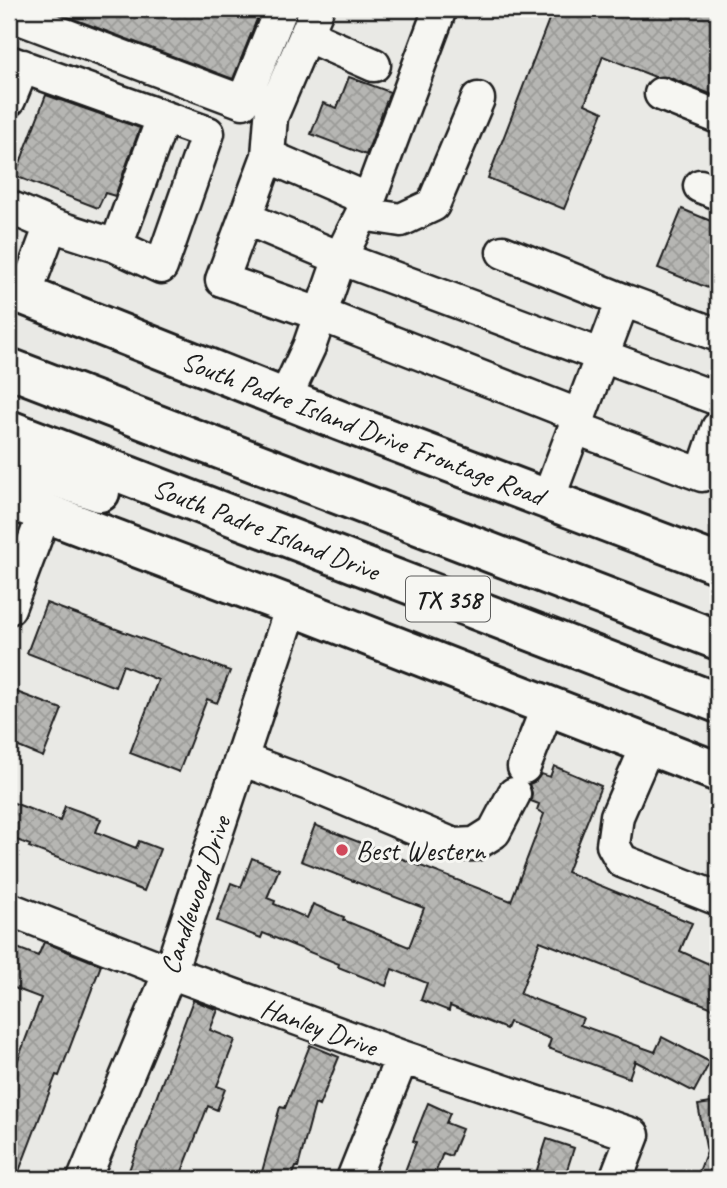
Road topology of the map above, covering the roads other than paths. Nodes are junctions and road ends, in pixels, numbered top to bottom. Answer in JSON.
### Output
{"nodes":[{"id":1,"x":281,"y":9,"type":"edge"},
{"id":2,"x":440,"y":9,"type":"edge"},
{"id":3,"x":9,"y":14,"type":"edge"},
{"id":4,"x":311,"y":22,"type":"edge"},
{"id":5,"x":16,"y":64,"type":"edge"},
{"id":6,"x":374,"y":65,"type":"dead end"},
{"id":7,"x":661,"y":94,"type":"dead end"},
{"id":8,"x":478,"y":99,"type":"dead end"},
{"id":9,"x":9,"y":100,"type":"edge"},
{"id":10,"x":718,"y":117,"type":"edge"},
{"id":11,"x":163,"y":118,"type":"junction"},
{"id":12,"x":268,"y":156,"type":"junction"},
{"id":13,"x":9,"y":207,"type":"edge"},
{"id":14,"x":366,"y":207,"type":"junction"},
{"id":15,"x":245,"y":218,"type":"junction"},
{"id":16,"x":51,"y":225,"type":"junction"},
{"id":17,"x":117,"y":246,"type":"junction"},
{"id":18,"x":503,"y":253,"type":"dead end"},
{"id":19,"x":340,"y":258,"type":"junction"},
{"id":20,"x":17,"y":292,"type":"edge"},
{"id":21,"x":623,"y":300,"type":"junction"},
{"id":22,"x":322,"y":315,"type":"junction"},
{"id":23,"x":718,"y":335,"type":"edge"},
{"id":24,"x":601,"y":356,"type":"junction"},
{"id":25,"x":9,"y":359,"type":"edge"},
{"id":26,"x":9,"y":368,"type":"edge"},
{"id":27,"x":73,"y":393,"type":"junction"},
{"id":28,"x":285,"y":398,"type":"junction"},
{"id":29,"x":718,"y":399,"type":"edge"},
{"id":30,"x":578,"y":422,"type":"junction"},
{"id":31,"x":718,"y":428,"type":"edge"},
{"id":32,"x":9,"y":430,"type":"edge"},
{"id":33,"x":9,"y":461,"type":"edge"},
{"id":34,"x":178,"y":495,"type":"junction"},
{"id":35,"x":9,"y":499,"type":"edge"},
{"id":36,"x":548,"y":499,"type":"junction"},
{"id":37,"x":45,"y":512,"type":"junction"},
{"id":38,"x":718,"y":564,"type":"edge"},
{"id":39,"x":15,"y":572,"type":"edge"},
{"id":40,"x":292,"y":606,"type":"junction"},
{"id":41,"x":9,"y":608,"type":"edge"},
{"id":42,"x":718,"y":640,"type":"edge"},
{"id":43,"x":718,"y":703,"type":"edge"},
{"id":44,"x":548,"y":706,"type":"junction"},
{"id":45,"x":648,"y":745,"type":"junction"},
{"id":46,"x":242,"y":759,"type":"junction"},
{"id":47,"x":718,"y":772,"type":"edge"},
{"id":48,"x":718,"y":897,"type":"edge"},
{"id":49,"x":9,"y":909,"type":"edge"},
{"id":50,"x":170,"y":972,"type":"junction"},
{"id":51,"x":402,"y":1057,"type":"junction"},
{"id":52,"x":84,"y":1179,"type":"edge"},
{"id":53,"x":353,"y":1179,"type":"edge"},
{"id":54,"x":616,"y":1179,"type":"edge"}],
"edges":[{"from":1,"to":3,"type":"street"},
{"from":2,"to":14,"type":"street"},
{"from":4,"to":6,"type":"street"},
{"from":4,"to":12,"type":"street"},
{"from":5,"to":9,"type":"street"},
{"from":5,"to":11,"type":"street"},
{"from":7,"to":10,"type":"street"},
{"from":8,"to":14,"type":"street"},
{"from":11,"to":17,"type":"street"},
{"from":11,"to":17,"type":"street"},
{"from":12,"to":14,"type":"street"},
{"from":12,"to":15,"type":"street"},
{"from":13,"to":16,"type":"street"},
{"from":14,"to":19,"type":"street"},
{"from":15,"to":19,"type":"street"},
{"from":15,"to":22,"type":"street"},
{"from":16,"to":17,"type":"street"},
{"from":16,"to":20,"type":"street"},
{"from":18,"to":21,"type":"street"},
{"from":19,"to":22,"type":"street"},
{"from":19,"to":24,"type":"street"},
{"from":20,"to":28,"type":"main road","name":"South Padre Island Drive Frontage Road"},
{"from":21,"to":23,"type":"street"},
{"from":21,"to":24,"type":"street"},
{"from":22,"to":28,"type":"street"},
{"from":22,"to":30,"type":"street"},
{"from":24,"to":29,"type":"street"},
{"from":24,"to":30,"type":"street"},
{"from":25,"to":27,"type":"main road"},
{"from":26,"to":27,"type":"main road","name":"South Padre Island Drive","number":"TX 358"},
{"from":27,"to":42,"type":"main road","name":"South Padre Island Drive","number":"TX 358"},
{"from":28,"to":36,"type":"main road","name":"South Padre Island Drive Frontage Road"},
{"from":30,"to":31,"type":"street"},
{"from":30,"to":36,"type":"street"},
{"from":32,"to":34,"type":"main road","name":"South Padre Island Drive","number":"TX 358"},
{"from":33,"to":34,"type":"main road"},
{"from":34,"to":43,"type":"main road","name":"South Padre Island Drive","number":"TX 358"},
{"from":35,"to":37,"type":"main road"},
{"from":36,"to":38,"type":"main road","name":"South Padre Island Drive Frontage Road"},
{"from":37,"to":39,"type":"street"},
{"from":37,"to":40,"type":"main road"},
{"from":39,"to":41,"type":"street"},
{"from":40,"to":44,"type":"main road"},
{"from":40,"to":46,"type":"street","name":"Candlewood Drive"},
{"from":44,"to":45,"type":"main road"},
{"from":44,"to":46,"type":"street"},
{"from":45,"to":47,"type":"main road"},
{"from":45,"to":48,"type":"street"},
{"from":46,"to":50,"type":"street","name":"Candlewood Drive"},
{"from":49,"to":50,"type":"street","name":"Hanley Drive"},
{"from":50,"to":51,"type":"street","name":"Hanley Drive"},
{"from":50,"to":52,"type":"street","name":"Candlewood Drive"},
{"from":51,"to":53,"type":"street"},
{"from":51,"to":54,"type":"street","name":"Hanley Drive"}]}
